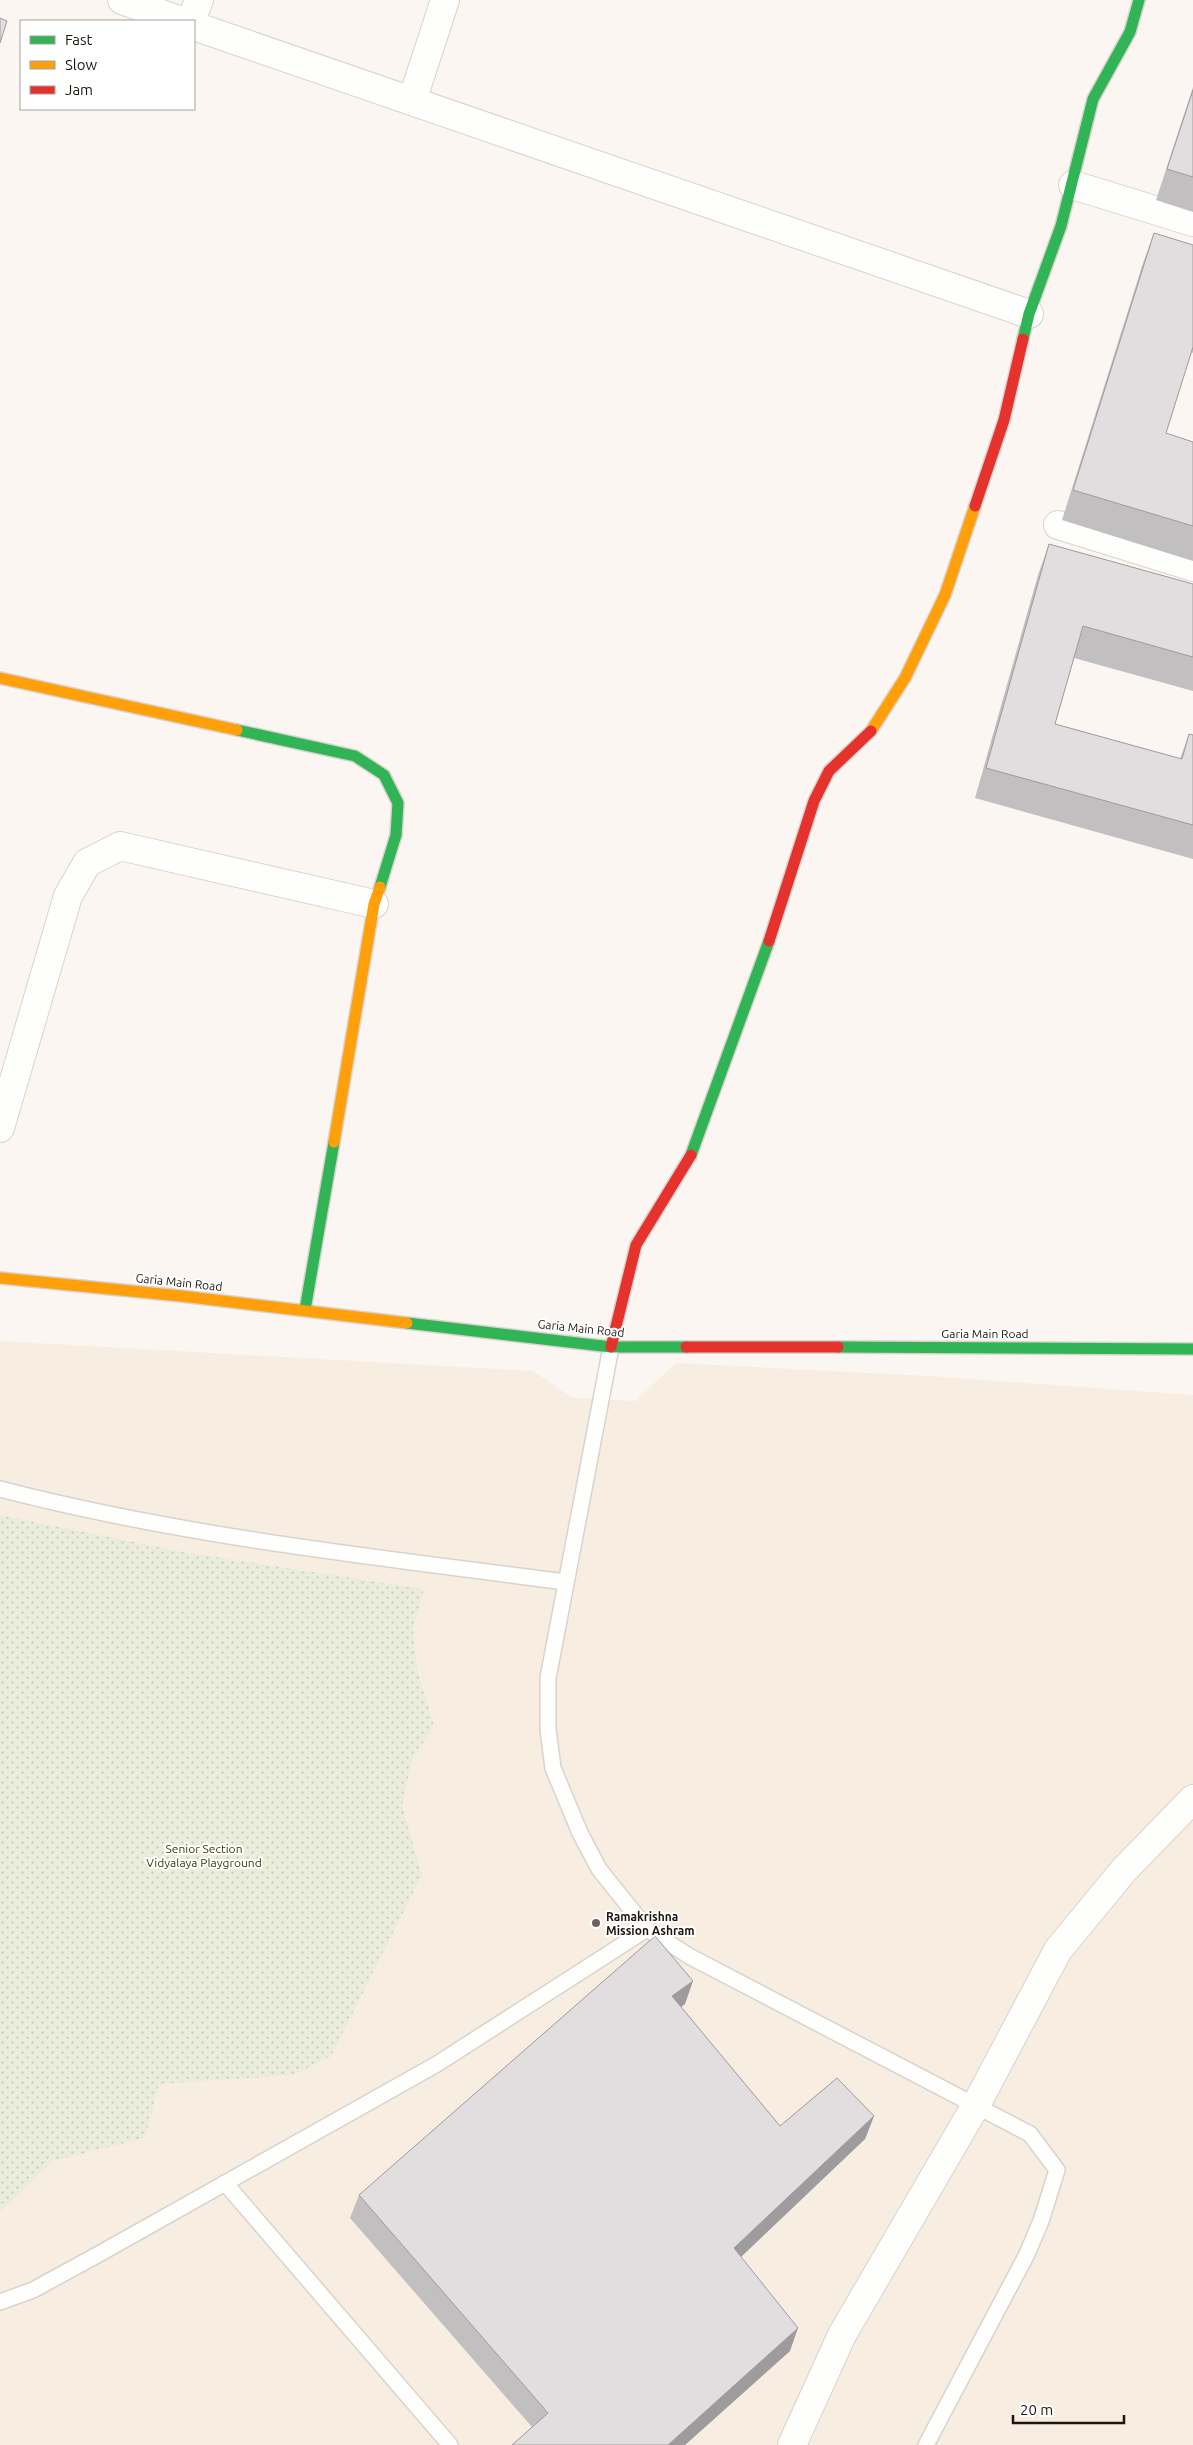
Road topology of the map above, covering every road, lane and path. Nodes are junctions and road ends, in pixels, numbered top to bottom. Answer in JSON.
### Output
{"nodes":[{"id":1,"x":122,"y":0,"type":"edge"},
{"id":2,"x":199,"y":0,"type":"edge"},
{"id":3,"x":445,"y":0,"type":"edge"},
{"id":4,"x":1139,"y":0,"type":"edge"},
{"id":5,"x":178,"y":20,"type":"edge"},
{"id":6,"x":192,"y":20,"type":"edge"},
{"id":7,"x":195,"y":26,"type":"edge"},
{"id":8,"x":412,"y":101,"type":"junction"},
{"id":9,"x":1072,"y":185,"type":"junction"},
{"id":10,"x":1193,"y":222,"type":"edge"},
{"id":11,"x":1029,"y":314,"type":"junction"},
{"id":12,"x":1058,"y":526,"type":"dead end"},
{"id":13,"x":1193,"y":567,"type":"edge"},
{"id":14,"x":0,"y":678,"type":"edge"},
{"id":15,"x":374,"y":904,"type":"junction"},
{"id":16,"x":0,"y":1128,"type":"edge"},
{"id":17,"x":0,"y":1278,"type":"edge"},
{"id":18,"x":305,"y":1310,"type":"junction"},
{"id":19,"x":611,"y":1346,"type":"junction"},
{"id":20,"x":1193,"y":1349,"type":"edge"},
{"id":21,"x":0,"y":1489,"type":"edge"},
{"id":22,"x":565,"y":1582,"type":"junction"},
{"id":23,"x":1193,"y":1799,"type":"edge"},
{"id":24,"x":647,"y":1929,"type":"junction"},
{"id":25,"x":976,"y":2105,"type":"junction"},
{"id":26,"x":225,"y":2183,"type":"junction"},
{"id":27,"x":0,"y":2302,"type":"edge"},
{"id":28,"x":450,"y":2445,"type":"edge"},
{"id":29,"x":792,"y":2445,"type":"edge"},
{"id":30,"x":926,"y":2445,"type":"edge"}],
"edges":[{"from":1,"to":5,"type":"street"},
{"from":2,"to":6,"type":"street"},
{"from":3,"to":8,"type":"street"},
{"from":4,"to":9,"type":"street"},
{"from":7,"to":8,"type":"street"},
{"from":8,"to":11,"type":"street"},
{"from":9,"to":10,"type":"street"},
{"from":9,"to":11,"type":"street"},
{"from":11,"to":19,"type":"street"},
{"from":12,"to":13,"type":"street"},
{"from":14,"to":15,"type":"street"},
{"from":15,"to":16,"type":"street"},
{"from":15,"to":18,"type":"street"},
{"from":17,"to":18,"type":"street","name":"Garia Main Road"},
{"from":18,"to":19,"type":"street","name":"Garia Main Road"},
{"from":19,"to":20,"type":"street","name":"Garia Main Road"},
{"from":19,"to":22,"type":"lane"},
{"from":21,"to":22,"type":"lane"},
{"from":22,"to":24,"type":"lane"},
{"from":23,"to":25,"type":"street"},
{"from":24,"to":25,"type":"lane"},
{"from":24,"to":26,"type":"lane"},
{"from":25,"to":29,"type":"street"},
{"from":25,"to":30,"type":"lane"},
{"from":26,"to":27,"type":"lane"},
{"from":26,"to":28,"type":"lane"}]}
